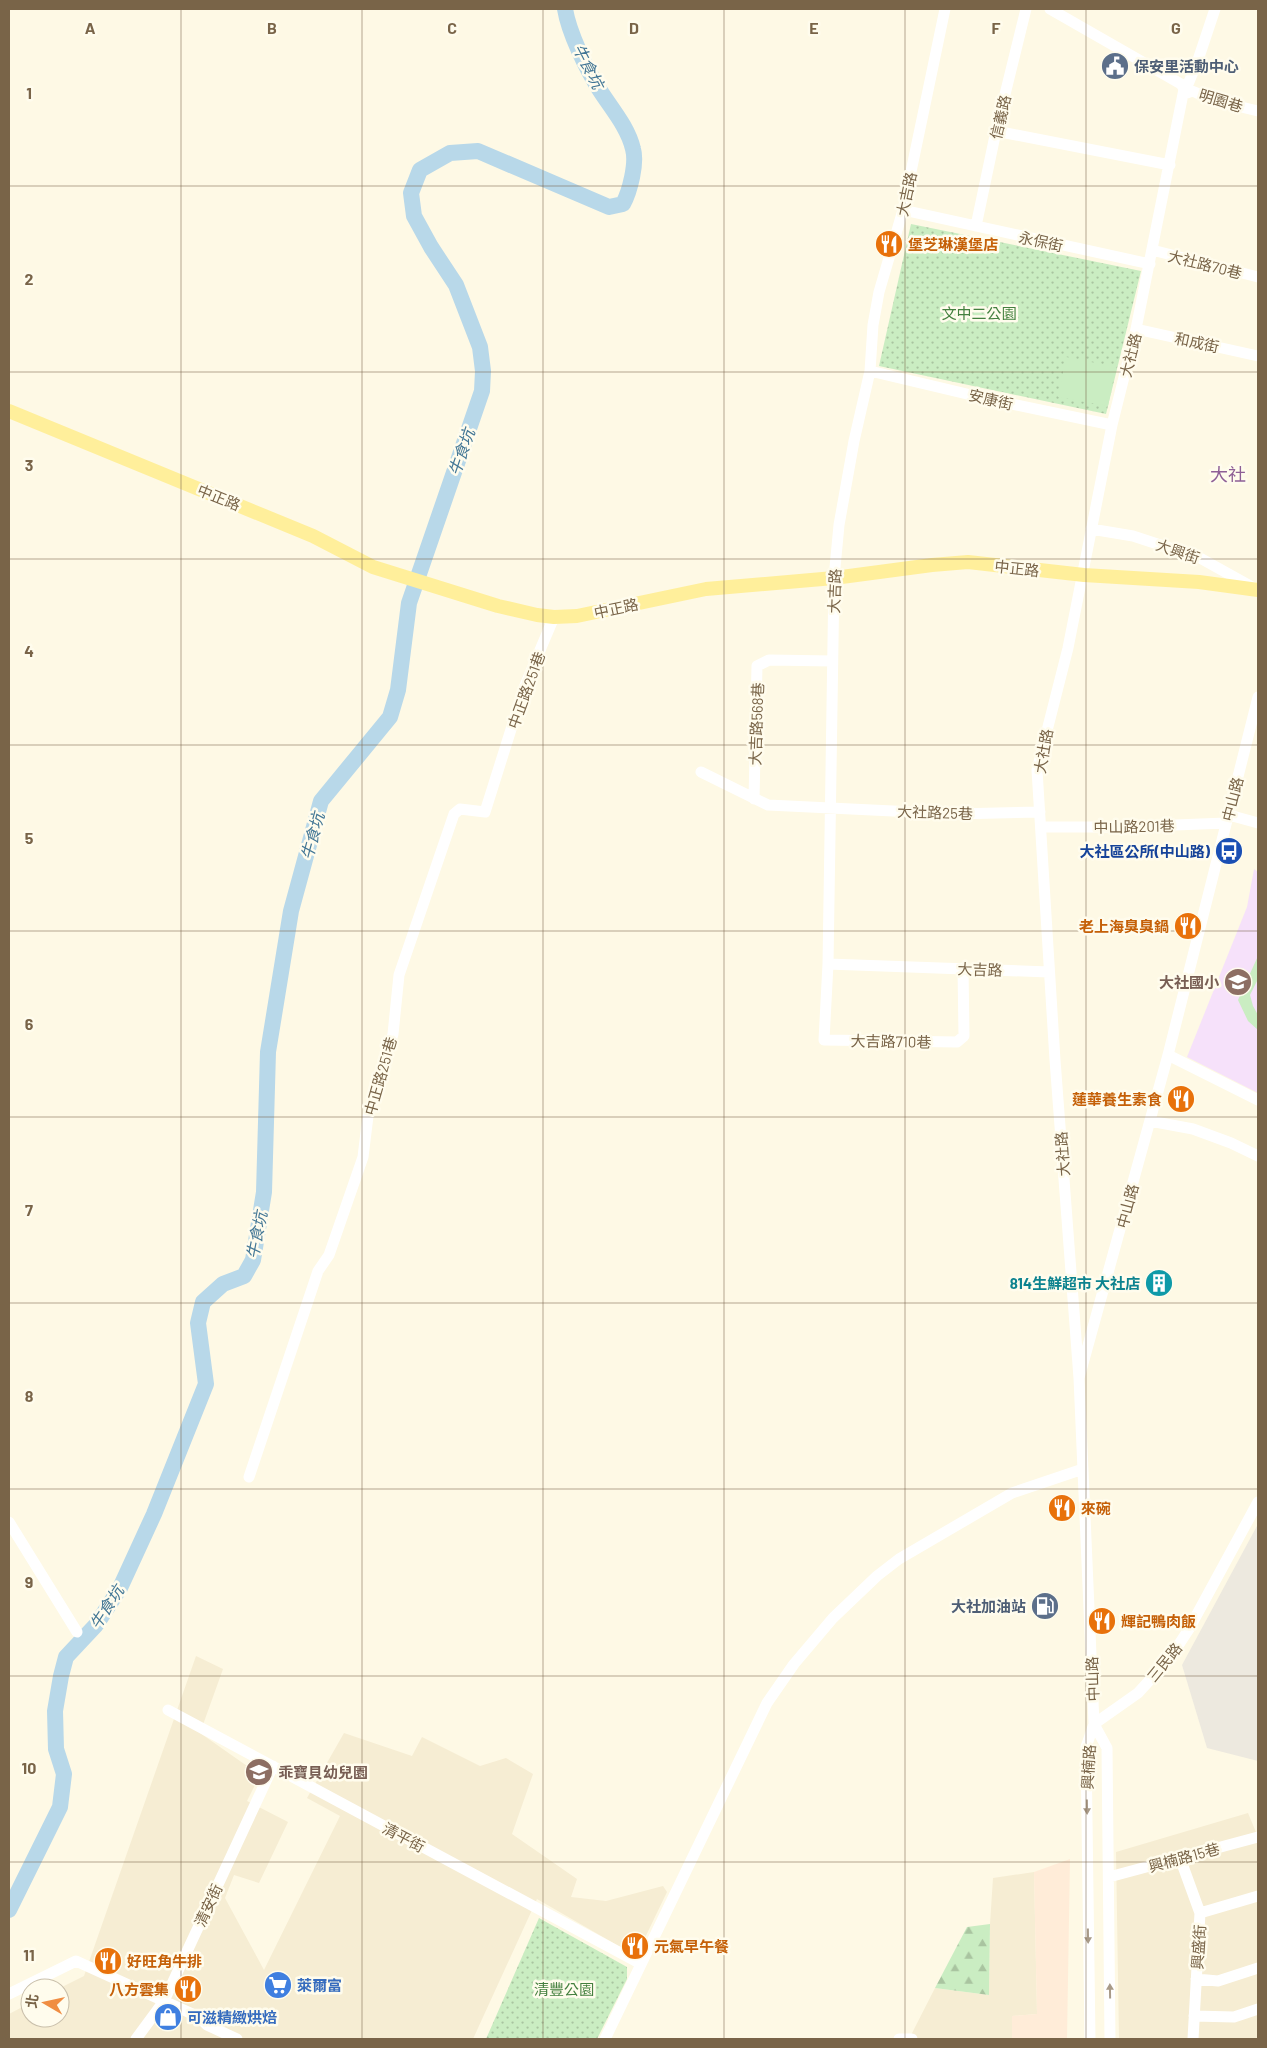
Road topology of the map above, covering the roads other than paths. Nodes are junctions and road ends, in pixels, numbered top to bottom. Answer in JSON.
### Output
{"nodes":[{"id":1,"x":945,"y":9,"type":"edge"},
{"id":2,"x":1026,"y":9,"type":"edge"},
{"id":3,"x":1050,"y":9,"type":"edge"},
{"id":4,"x":1215,"y":9,"type":"edge"},
{"id":5,"x":1184,"y":94,"type":"junction"},
{"id":6,"x":1258,"y":112,"type":"edge"},
{"id":7,"x":996,"y":131,"type":"junction"},
{"id":8,"x":1170,"y":165,"type":"junction"},
{"id":9,"x":903,"y":210,"type":"junction"},
{"id":10,"x":976,"y":226,"type":"junction"},
{"id":11,"x":1152,"y":250,"type":"junction"},
{"id":12,"x":1150,"y":264,"type":"junction"},
{"id":13,"x":1258,"y":277,"type":"edge"},
{"id":14,"x":1136,"y":329,"type":"junction"},
{"id":15,"x":1258,"y":356,"type":"edge"},
{"id":16,"x":870,"y":371,"type":"junction"},
{"id":17,"x":9,"y":411,"type":"edge"},
{"id":18,"x":1112,"y":425,"type":"junction"},
{"id":19,"x":1091,"y":529,"type":"junction"},
{"id":20,"x":1084,"y":575,"type":"junction"},
{"id":21,"x":834,"y":578,"type":"junction"},
{"id":22,"x":1258,"y":590,"type":"edge"},
{"id":23,"x":554,"y":617,"type":"junction"},
{"id":24,"x":832,"y":661,"type":"junction"},
{"id":25,"x":1258,"y":697,"type":"edge"},
{"id":26,"x":701,"y":772,"type":"dead end"},
{"id":27,"x":754,"y":799,"type":"junction"},
{"id":28,"x":830,"y":808,"type":"junction"},
{"id":29,"x":1040,"y":812,"type":"junction"},
{"id":30,"x":1228,"y":819,"type":"junction"},
{"id":31,"x":1258,"y":823,"type":"edge"},
{"id":32,"x":1040,"y":827,"type":"junction"},
{"id":33,"x":828,"y":964,"type":"junction"},
{"id":34,"x":963,"y":968,"type":"junction"},
{"id":35,"x":1049,"y":972,"type":"junction"},
{"id":36,"x":1168,"y":1054,"type":"junction"},
{"id":37,"x":1258,"y":1100,"type":"edge"},
{"id":38,"x":1150,"y":1121,"type":"junction"},
{"id":39,"x":1258,"y":1156,"type":"edge"},
{"id":40,"x":1079,"y":1378,"type":"junction"},
{"id":41,"x":1083,"y":1470,"type":"junction"},
{"id":42,"x":249,"y":1478,"type":"dead end"},
{"id":43,"x":1258,"y":1502,"type":"edge"},
{"id":44,"x":9,"y":1522,"type":"edge"},
{"id":45,"x":77,"y":1632,"type":"dead end"},
{"id":46,"x":168,"y":1710,"type":"dead end"},
{"id":47,"x":1094,"y":1724,"type":"junction"},
{"id":48,"x":273,"y":1766,"type":"junction"},
{"id":49,"x":1258,"y":1837,"type":"edge"},
{"id":50,"x":1180,"y":1858,"type":"junction"},
{"id":51,"x":1109,"y":1877,"type":"junction"},
{"id":52,"x":1258,"y":1896,"type":"edge"},
{"id":53,"x":1200,"y":1913,"type":"junction"},
{"id":54,"x":641,"y":1964,"type":"junction"},
{"id":55,"x":1258,"y":1968,"type":"edge"},
{"id":56,"x":1196,"y":1979,"type":"junction"},
{"id":57,"x":9,"y":1994,"type":"edge"},
{"id":58,"x":164,"y":2001,"type":"junction"},
{"id":59,"x":1258,"y":2009,"type":"edge"},
{"id":60,"x":1194,"y":2016,"type":"junction"},
{"id":61,"x":136,"y":2039,"type":"edge"},
{"id":62,"x":236,"y":2039,"type":"edge"},
{"id":63,"x":605,"y":2039,"type":"edge"},
{"id":64,"x":899,"y":2039,"type":"edge"},
{"id":65,"x":912,"y":2039,"type":"edge"},
{"id":66,"x":1090,"y":2039,"type":"edge"},
{"id":67,"x":1110,"y":2039,"type":"edge"},
{"id":68,"x":1193,"y":2039,"type":"edge"}],
"edges":[{"from":1,"to":9,"type":"street","name":"大吉路"},
{"from":2,"to":7,"type":"street","name":"信義路"},
{"from":3,"to":5,"type":"street"},
{"from":4,"to":5,"type":"street","name":"大社路"},
{"from":5,"to":6,"type":"street","name":"明園巷"},
{"from":5,"to":8,"type":"street","name":"大社路"},
{"from":7,"to":8,"type":"street"},
{"from":7,"to":10,"type":"street","name":"信義路"},
{"from":8,"to":11,"type":"street","name":"大社路"},
{"from":9,"to":10,"type":"street","name":"永保街"},
{"from":9,"to":16,"type":"street","name":"大吉路"},
{"from":10,"to":12,"type":"street","name":"永保街"},
{"from":11,"to":12,"type":"street","name":"大社路"},
{"from":11,"to":13,"type":"street","name":"大社路70巷"},
{"from":12,"to":14,"type":"street","name":"大社路"},
{"from":14,"to":15,"type":"street","name":"和成街"},
{"from":14,"to":18,"type":"street","name":"大社路"},
{"from":16,"to":18,"type":"street","name":"安康街"},
{"from":16,"to":21,"type":"street","name":"大吉路"},
{"from":17,"to":23,"type":"main road","name":"中正路"},
{"from":18,"to":19,"type":"street","name":"大社路"},
{"from":19,"to":20,"type":"street","name":"大社路"},
{"from":19,"to":22,"type":"street","name":"大興街"},
{"from":20,"to":21,"type":"main road","name":"中正路"},
{"from":20,"to":22,"type":"main road","name":"中正路"},
{"from":20,"to":29,"type":"street","name":"大社路"},
{"from":21,"to":23,"type":"main road","name":"中正路"},
{"from":21,"to":24,"type":"street","name":"大吉路"},
{"from":23,"to":42,"type":"street","name":"中正路251巷"},
{"from":24,"to":27,"type":"street","name":"大吉路568巷"},
{"from":24,"to":28,"type":"street","name":"大吉路"},
{"from":25,"to":30,"type":"street","name":"中山路"},
{"from":26,"to":27,"type":"street","name":"大社路25巷"},
{"from":27,"to":28,"type":"street","name":"大社路25巷"},
{"from":28,"to":29,"type":"street","name":"大社路25巷"},
{"from":28,"to":33,"type":"street","name":"大吉路"},
{"from":29,"to":32,"type":"street","name":"大社路"},
{"from":30,"to":31,"type":"street","name":"中山路201巷"},
{"from":30,"to":32,"type":"street","name":"中山路201巷"},
{"from":30,"to":36,"type":"street","name":"中山路"},
{"from":32,"to":35,"type":"street","name":"大社路"},
{"from":33,"to":34,"type":"street","name":"大吉路"},
{"from":33,"to":34,"type":"street","name":"大吉路710巷"},
{"from":34,"to":35,"type":"street","name":"大吉路"},
{"from":35,"to":40,"type":"street","name":"大社路"},
{"from":36,"to":37,"type":"street"},
{"from":36,"to":38,"type":"street","name":"中山路"},
{"from":38,"to":39,"type":"street"},
{"from":38,"to":40,"type":"street","name":"中山路"},
{"from":40,"to":41,"type":"street","name":"中山路"},
{"from":41,"to":47,"type":"street","name":"中山路"},
{"from":41,"to":54,"type":"street"},
{"from":43,"to":47,"type":"street","name":"三民路"},
{"from":44,"to":45,"type":"street"},
{"from":46,"to":48,"type":"street","name":"清平街"},
{"from":47,"to":51,"type":"street","name":"興楠路"},
{"from":47,"to":66,"type":"street","name":"興楠路","one_way":true},
{"from":48,"to":54,"type":"street","name":"清平街"},
{"from":48,"to":58,"type":"street","name":"清安街"},
{"from":49,"to":50,"type":"street","name":"興楠路15巷"},
{"from":50,"to":51,"type":"street","name":"興楠路15巷"},
{"from":50,"to":53,"type":"street","name":"興盛街"},
{"from":67,"to":51,"type":"street","name":"興楠路","one_way":true},
{"from":52,"to":53,"type":"street"},
{"from":53,"to":56,"type":"street","name":"興盛街"},
{"from":54,"to":63,"type":"street"},
{"from":55,"to":56,"type":"street"},
{"from":56,"to":60,"type":"street","name":"興盛街"},
{"from":57,"to":58,"type":"street"},
{"from":58,"to":61,"type":"street","name":"清安街"},
{"from":58,"to":62,"type":"street"},
{"from":59,"to":60,"type":"street"},
{"from":60,"to":68,"type":"street","name":"興盛街"},
{"from":64,"to":65,"type":"street"}]}
